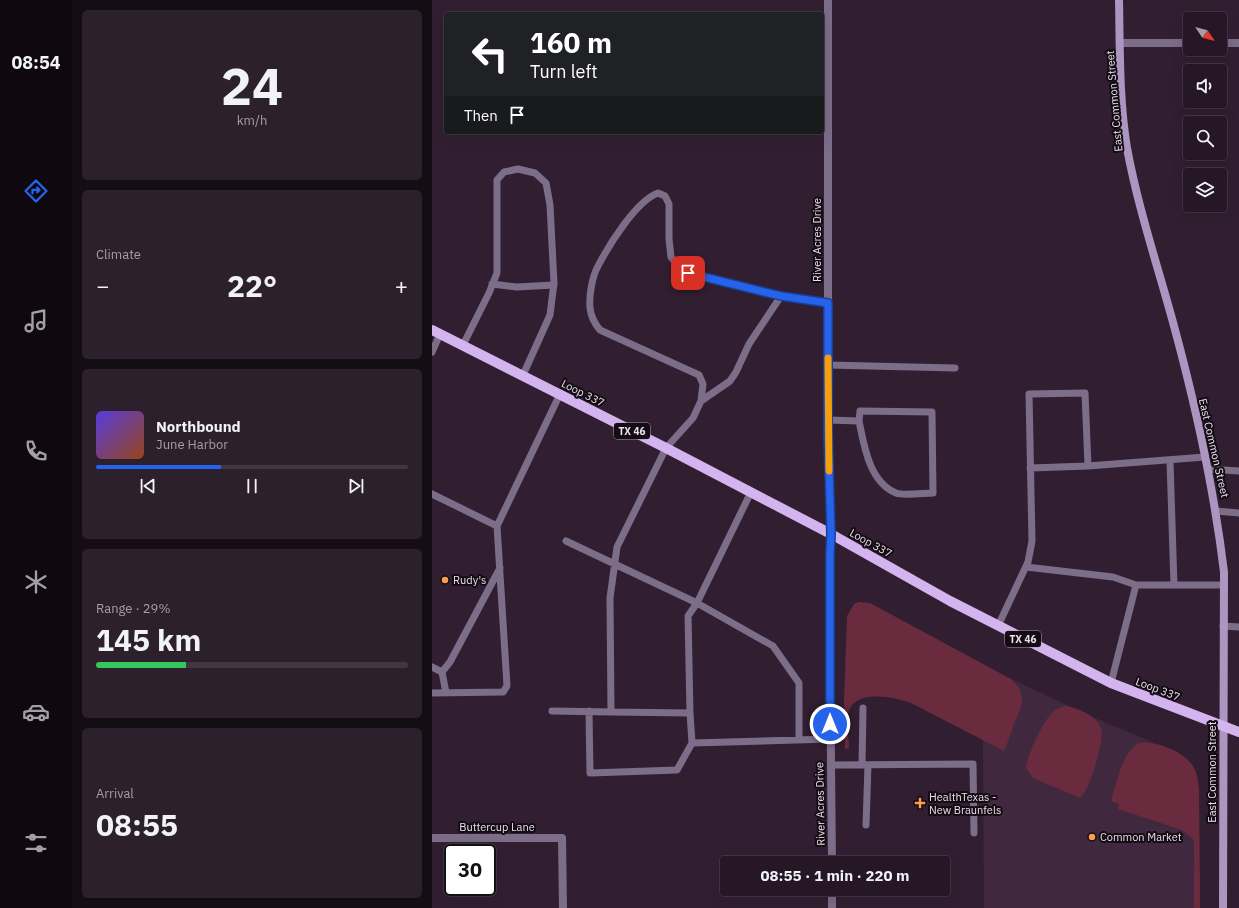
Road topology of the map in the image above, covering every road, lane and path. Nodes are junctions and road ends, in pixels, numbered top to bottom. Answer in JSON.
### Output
{"nodes":[{"id":1,"x":828,"y":0,"type":"edge"},
{"id":2,"x":1119,"y":0,"type":"edge"},
{"id":3,"x":1120,"y":43,"type":"junction"},
{"id":4,"x":1183,"y":43,"type":"edge"},
{"id":5,"x":1227,"y":43,"type":"edge"},
{"id":6,"x":1239,"y":43,"type":"edge"},
{"id":7,"x":492,"y":284,"type":"junction"},
{"id":8,"x":554,"y":285,"type":"junction"},
{"id":9,"x":781,"y":296,"type":"junction"},
{"id":10,"x":828,"y":303,"type":"junction"},
{"id":11,"x":436,"y":332,"type":"edge"},
{"id":12,"x":463,"y":345,"type":"junction"},
{"id":13,"x":432,"y":352,"type":"edge"},
{"id":14,"x":828,"y":365,"type":"junction"},
{"id":15,"x":955,"y":368,"type":"dead end"},
{"id":16,"x":523,"y":375,"type":"junction"},
{"id":17,"x":560,"y":394,"type":"junction"},
{"id":18,"x":702,"y":401,"type":"junction"},
{"id":19,"x":828,"y":420,"type":"junction"},
{"id":20,"x":860,"y":421,"type":"junction"},
{"id":21,"x":666,"y":448,"type":"junction"},
{"id":22,"x":1205,"y":457,"type":"junction"},
{"id":23,"x":1170,"y":461,"type":"junction"},
{"id":24,"x":1088,"y":466,"type":"junction"},
{"id":25,"x":1030,"y":468,"type":"junction"},
{"id":26,"x":1208,"y":469,"type":"junction"},
{"id":27,"x":1239,"y":471,"type":"edge"},
{"id":28,"x":751,"y":492,"type":"junction"},
{"id":29,"x":432,"y":494,"type":"edge"},
{"id":30,"x":1216,"y":512,"type":"junction"},
{"id":31,"x":1239,"y":513,"type":"edge"},
{"id":32,"x":497,"y":526,"type":"junction"},
{"id":33,"x":831,"y":534,"type":"junction"},
{"id":34,"x":566,"y":541,"type":"dead end"},
{"id":35,"x":614,"y":563,"type":"junction"},
{"id":36,"x":1026,"y":567,"type":"junction"},
{"id":37,"x":500,"y":568,"type":"junction"},
{"id":38,"x":1136,"y":585,"type":"junction"},
{"id":39,"x":1174,"y":585,"type":"junction"},
{"id":40,"x":1224,"y":585,"type":"junction"},
{"id":41,"x":697,"y":603,"type":"junction"},
{"id":42,"x":998,"y":626,"type":"junction"},
{"id":43,"x":1223,"y":626,"type":"junction"},
{"id":44,"x":1239,"y":626,"type":"edge"},
{"id":45,"x":432,"y":667,"type":"edge"},
{"id":46,"x":442,"y":672,"type":"junction"},
{"id":47,"x":1111,"y":683,"type":"junction"},
{"id":48,"x":432,"y":693,"type":"edge"},
{"id":49,"x":446,"y":693,"type":"junction"},
{"id":50,"x":863,"y":708,"type":"dead end"},
{"id":51,"x":552,"y":711,"type":"dead end"},
{"id":52,"x":589,"y":711,"type":"junction"},
{"id":53,"x":611,"y":712,"type":"junction"},
{"id":54,"x":690,"y":714,"type":"junction"},
{"id":55,"x":1223,"y":726,"type":"junction"},
{"id":56,"x":1239,"y":732,"type":"edge"},
{"id":57,"x":830,"y":739,"type":"junction"},
{"id":58,"x":799,"y":740,"type":"junction"},
{"id":59,"x":692,"y":743,"type":"junction"},
{"id":60,"x":831,"y":765,"type":"junction"},
{"id":61,"x":865,"y":765,"type":"junction"},
{"id":62,"x":866,"y":824,"type":"dead end"},
{"id":63,"x":974,"y":832,"type":"dead end"},
{"id":64,"x":432,"y":838,"type":"edge"},
{"id":65,"x":832,"y":856,"type":"edge"},
{"id":66,"x":832,"y":896,"type":"edge"},
{"id":67,"x":563,"y":908,"type":"edge"},
{"id":68,"x":832,"y":908,"type":"edge"},
{"id":69,"x":1224,"y":908,"type":"edge"}],
"edges":[{"from":1,"to":10,"type":"street","name":"River Acres Drive"},
{"from":2,"to":3,"type":"main road","name":"East Common Street"},
{"from":3,"to":4,"type":"street"},
{"from":3,"to":22,"type":"main road","name":"East Common Street"},
{"from":5,"to":6,"type":"street"},
{"from":7,"to":8,"type":"lane"},
{"from":7,"to":8,"type":"lane"},
{"from":7,"to":12,"type":"lane"},
{"from":8,"to":16,"type":"lane"},
{"from":9,"to":10,"type":"lane"},
{"from":9,"to":18,"type":"lane"},
{"from":9,"to":18,"type":"lane"},
{"from":10,"to":14,"type":"street","name":"River Acres Drive"},
{"from":11,"to":12,"type":"main road","name":"Loop 337","number":"TX 46"},
{"from":11,"to":13,"type":"lane"},
{"from":12,"to":16,"type":"main road","name":"Loop 337","number":"TX 46"},
{"from":14,"to":15,"type":"lane"},
{"from":14,"to":19,"type":"street","name":"River Acres Drive"},
{"from":16,"to":17,"type":"main road","name":"Loop 337","number":"TX 46"},
{"from":17,"to":21,"type":"main road","name":"Loop 337","number":"TX 46"},
{"from":17,"to":32,"type":"lane"},
{"from":18,"to":21,"type":"lane"},
{"from":19,"to":20,"type":"lane"},
{"from":19,"to":33,"type":"street","name":"River Acres Drive"},
{"from":20,"to":20,"type":"lane"},
{"from":21,"to":28,"type":"main road","name":"Loop 337","number":"TX 46"},
{"from":21,"to":35,"type":"lane"},
{"from":22,"to":23,"type":"lane"},
{"from":22,"to":26,"type":"main road","name":"East Common Street"},
{"from":23,"to":24,"type":"lane"},
{"from":23,"to":39,"type":"lane"},
{"from":24,"to":25,"type":"lane"},
{"from":24,"to":25,"type":"lane"},
{"from":25,"to":36,"type":"lane"},
{"from":26,"to":27,"type":"lane"},
{"from":26,"to":30,"type":"main road","name":"East Common Street"},
{"from":28,"to":33,"type":"main road","name":"Loop 337","number":"TX 46"},
{"from":28,"to":41,"type":"lane"},
{"from":29,"to":32,"type":"lane"},
{"from":30,"to":31,"type":"lane"},
{"from":30,"to":40,"type":"main road","name":"East Common Street"},
{"from":32,"to":37,"type":"lane"},
{"from":33,"to":42,"type":"main road","name":"Loop 337","number":"TX 46"},
{"from":33,"to":57,"type":"street","name":"River Acres Drive"},
{"from":34,"to":35,"type":"lane"},
{"from":35,"to":41,"type":"lane"},
{"from":35,"to":53,"type":"lane"},
{"from":36,"to":38,"type":"lane"},
{"from":36,"to":42,"type":"lane"},
{"from":37,"to":46,"type":"lane"},
{"from":37,"to":49,"type":"lane"},
{"from":38,"to":39,"type":"lane"},
{"from":38,"to":47,"type":"lane"},
{"from":39,"to":40,"type":"lane"},
{"from":40,"to":43,"type":"main road","name":"East Common Street"},
{"from":41,"to":54,"type":"lane"},
{"from":41,"to":58,"type":"lane"},
{"from":42,"to":47,"type":"main road","name":"Loop 337","number":"TX 46"},
{"from":43,"to":44,"type":"lane"},
{"from":43,"to":55,"type":"main road","name":"East Common Street"},
{"from":45,"to":46,"type":"lane"},
{"from":46,"to":49,"type":"lane"},
{"from":47,"to":55,"type":"main road","name":"Loop 337","number":"TX 46"},
{"from":48,"to":49,"type":"lane"},
{"from":50,"to":61,"type":"lane"},
{"from":51,"to":52,"type":"lane"},
{"from":52,"to":53,"type":"lane"},
{"from":52,"to":59,"type":"lane"},
{"from":53,"to":54,"type":"lane"},
{"from":54,"to":59,"type":"lane"},
{"from":55,"to":56,"type":"main road","name":"Loop 337","number":"TX 46"},
{"from":55,"to":69,"type":"main road","name":"East Common Street"},
{"from":57,"to":58,"type":"lane"},
{"from":57,"to":60,"type":"street","name":"River Acres Drive"},
{"from":58,"to":59,"type":"lane"},
{"from":60,"to":61,"type":"lane"},
{"from":60,"to":65,"type":"street","name":"River Acres Drive"},
{"from":61,"to":62,"type":"lane"},
{"from":61,"to":63,"type":"lane"},
{"from":64,"to":67,"type":"street","name":"Buttercup Lane"},
{"from":66,"to":68,"type":"street"}]}
